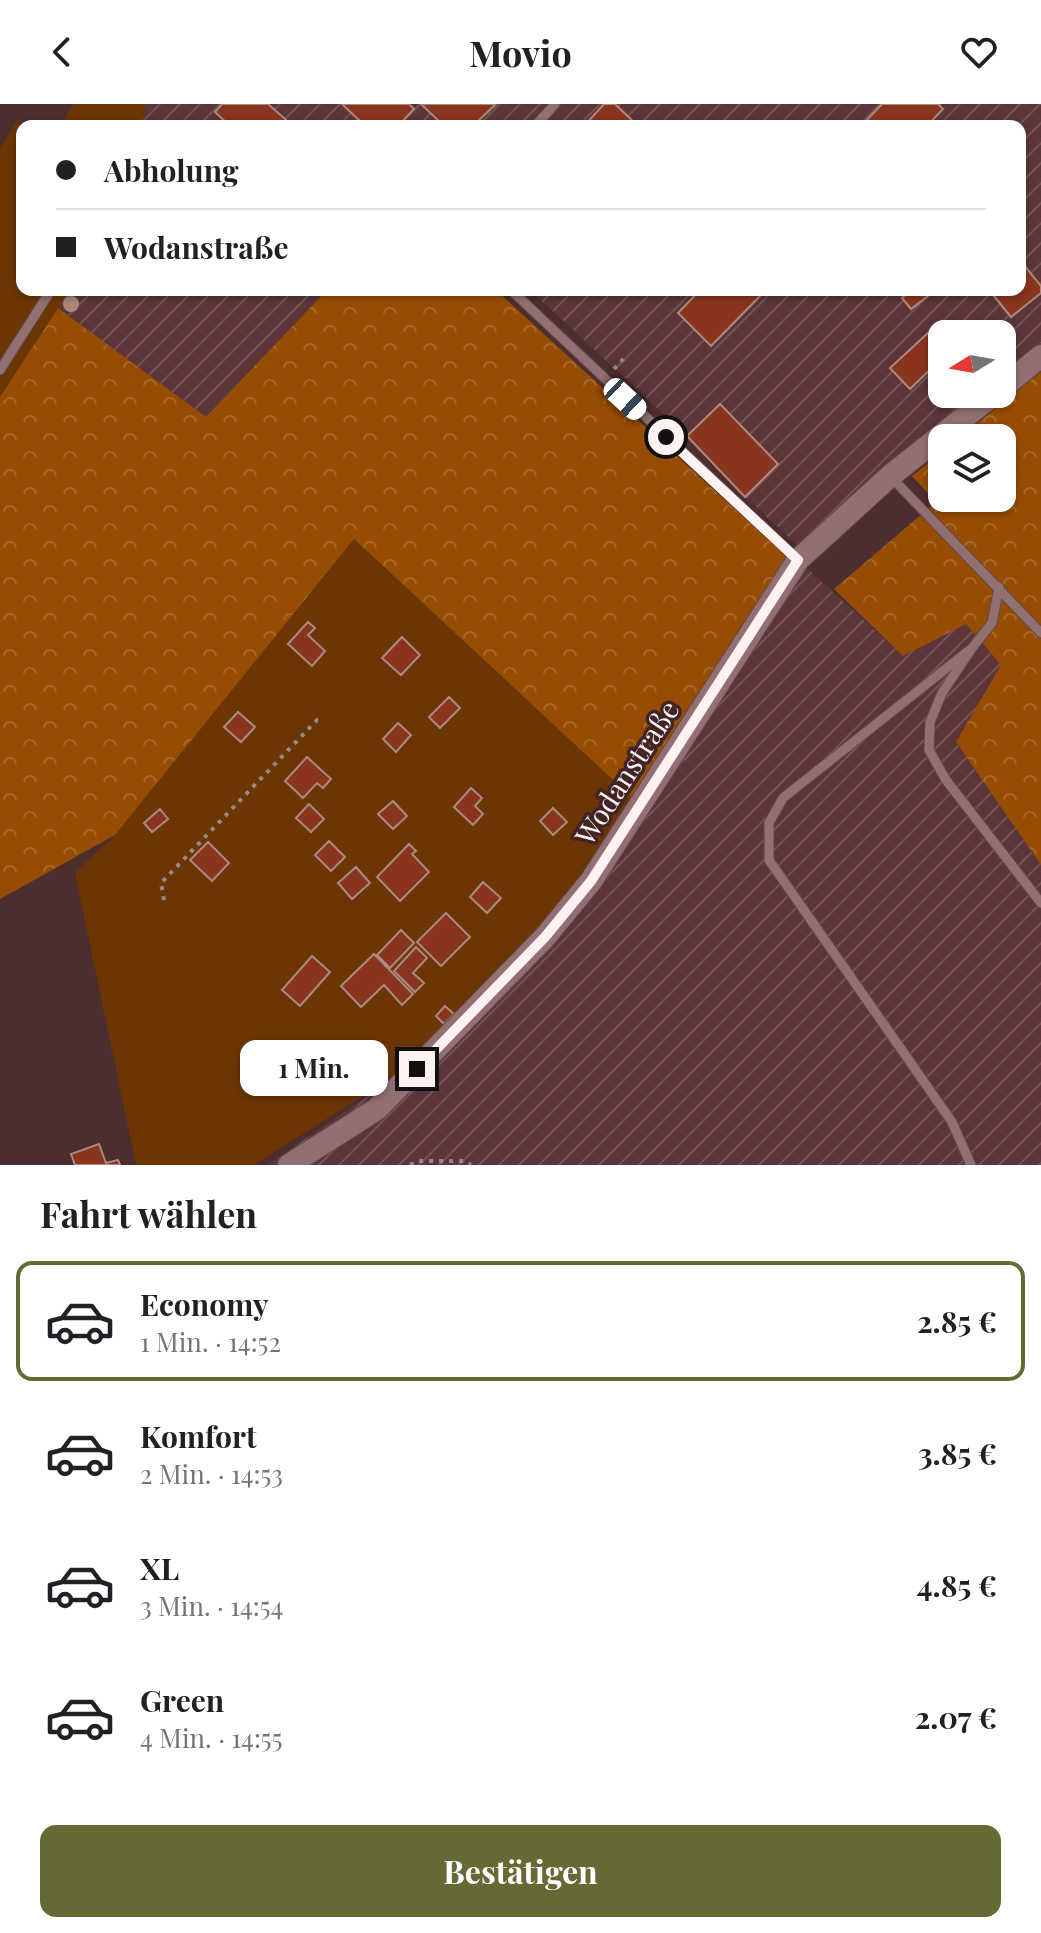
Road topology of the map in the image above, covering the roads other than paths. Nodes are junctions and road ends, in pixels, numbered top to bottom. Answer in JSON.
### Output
{"nodes":[{"id":1,"x":555,"y":104,"type":"edge"},
{"id":2,"x":540,"y":120,"type":"edge"},
{"id":3,"x":47,"y":296,"type":"edge"},
{"id":4,"x":517,"y":296,"type":"edge"},
{"id":5,"x":1041,"y":356,"type":"edge"},
{"id":6,"x":0,"y":370,"type":"edge"},
{"id":7,"x":1016,"y":377,"type":"edge"},
{"id":8,"x":976,"y":408,"type":"edge"},
{"id":9,"x":890,"y":476,"type":"junction"},
{"id":10,"x":798,"y":560,"type":"junction"},
{"id":11,"x":999,"y":587,"type":"junction"},
{"id":12,"x":1041,"y":633,"type":"edge"},
{"id":13,"x":972,"y":648,"type":"junction"},
{"id":14,"x":1041,"y":903,"type":"edge"},
{"id":15,"x":289,"y":1165,"type":"edge"},
{"id":16,"x":971,"y":1165,"type":"edge"}],
"edges":[{"from":1,"to":2,"type":"lane"},
{"from":3,"to":6,"type":"lane"},
{"from":4,"to":10,"type":"lane"},
{"from":5,"to":7,"type":"street"},
{"from":8,"to":9,"type":"street","name":"Wodanstraße"},
{"from":9,"to":10,"type":"street","name":"Wodanstraße"},
{"from":9,"to":11,"type":"lane"},
{"from":10,"to":15,"type":"street","name":"Wodanstraße"},
{"from":11,"to":12,"type":"lane"},
{"from":11,"to":13,"type":"lane"},
{"from":13,"to":14,"type":"lane"},
{"from":13,"to":16,"type":"lane"}]}
